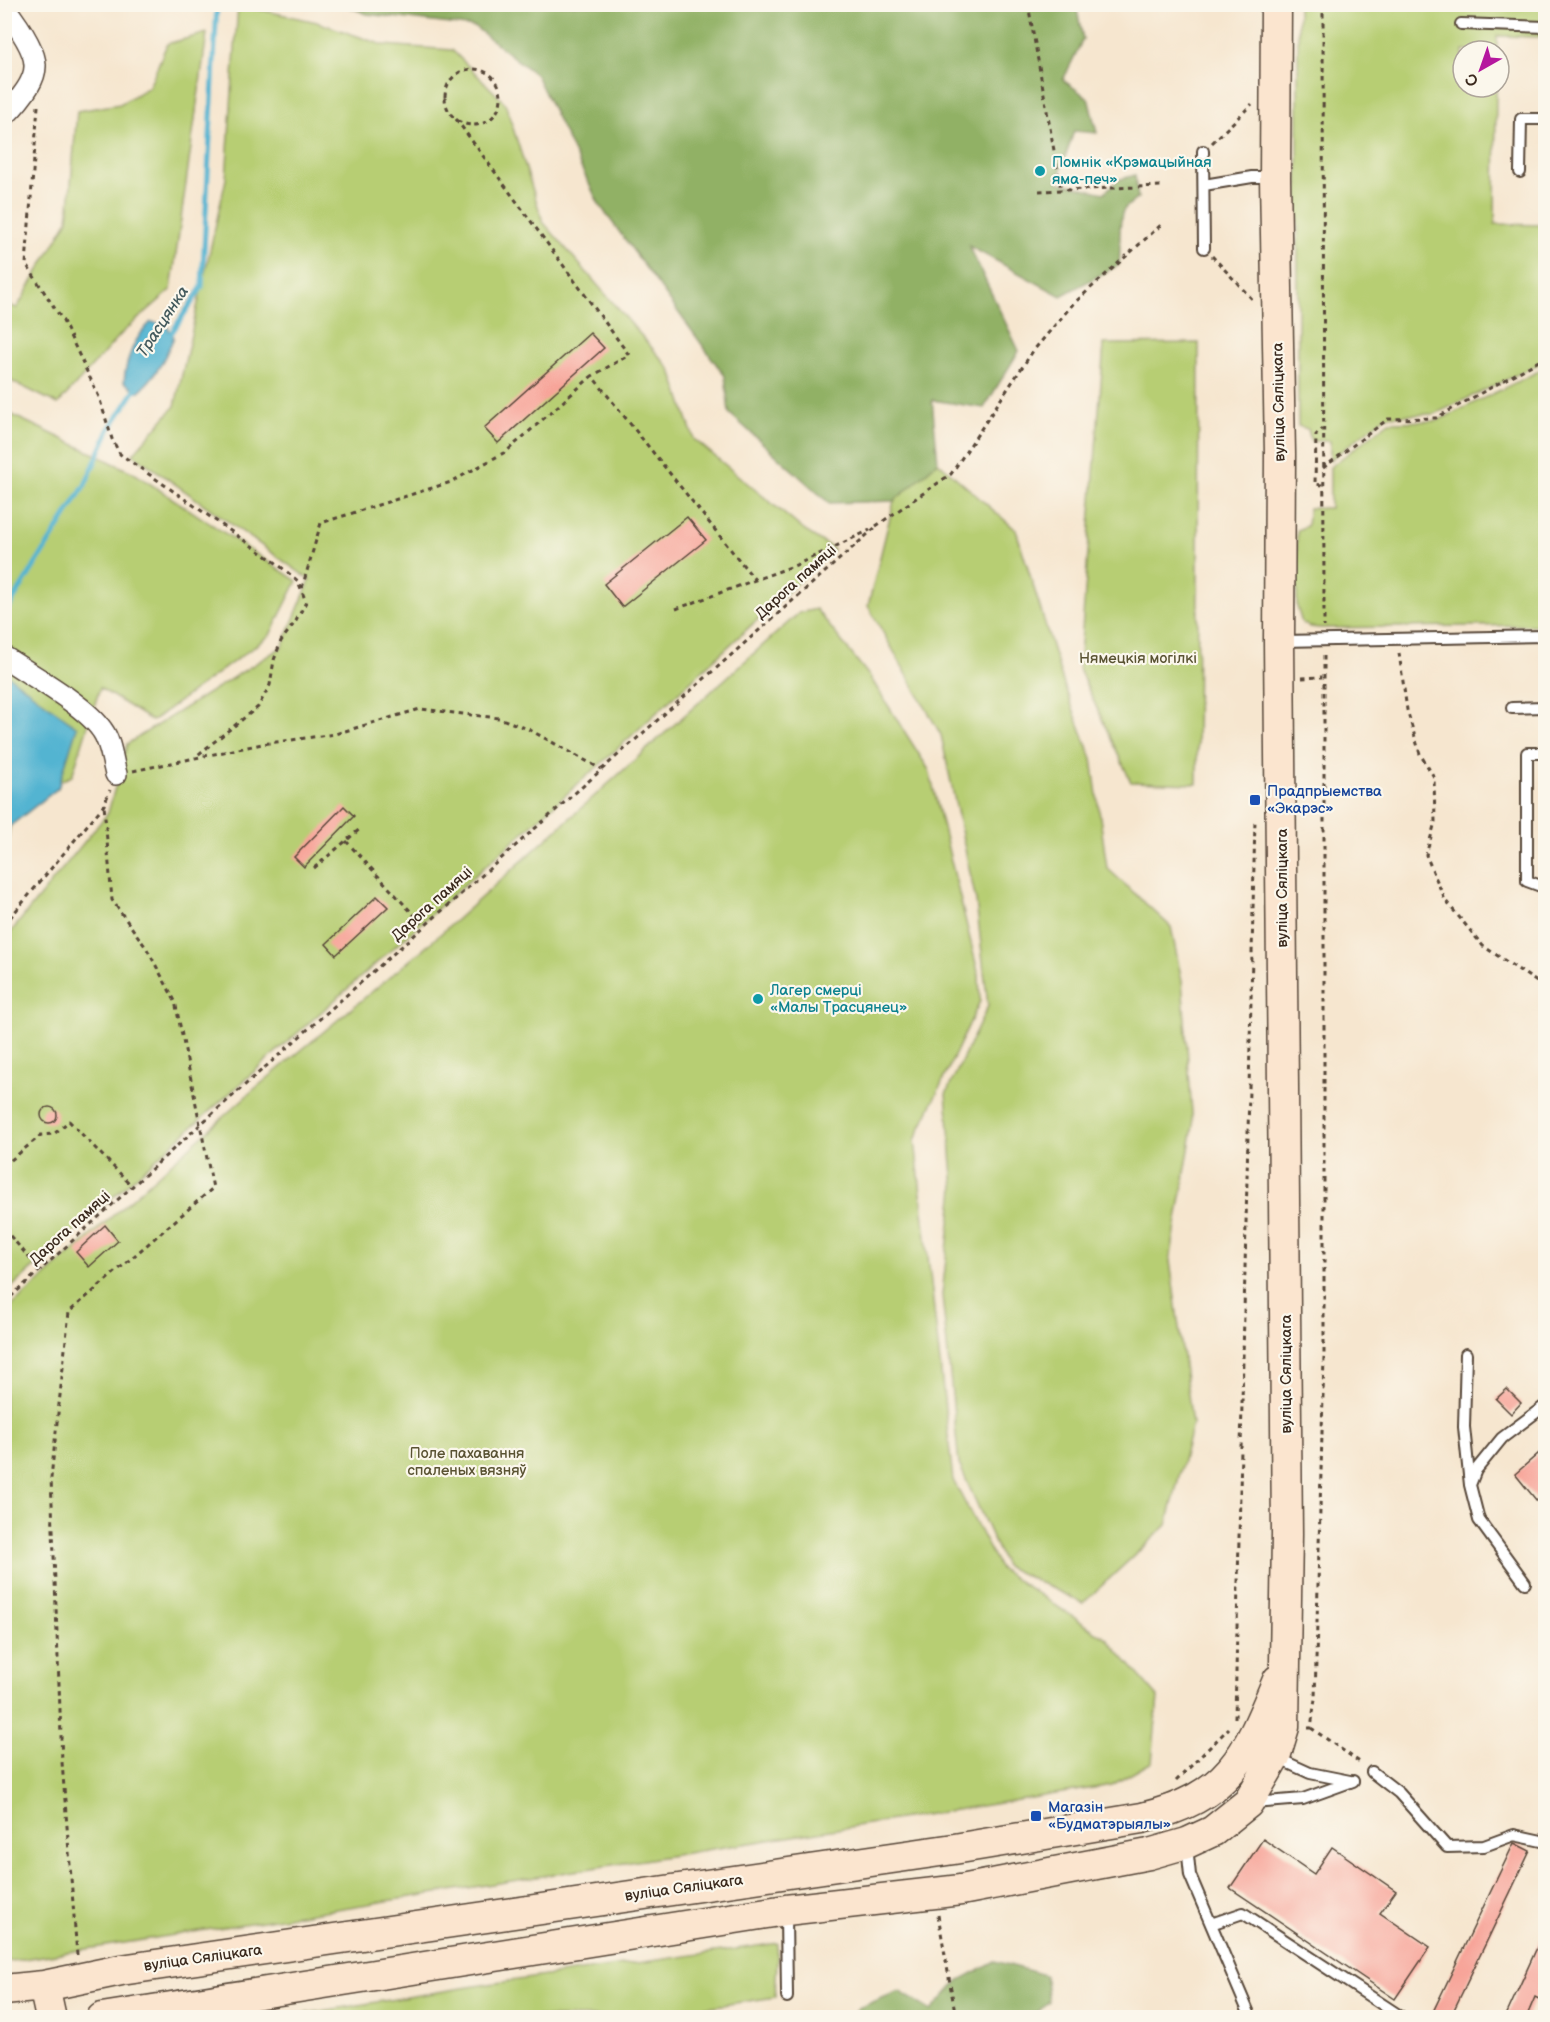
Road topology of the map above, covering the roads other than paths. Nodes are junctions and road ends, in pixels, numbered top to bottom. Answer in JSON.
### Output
{"nodes":[{"id":1,"x":1276,"y":4,"type":"edge"},
{"id":2,"x":4,"y":7,"type":"edge"},
{"id":3,"x":1461,"y":24,"type":"dead end"},
{"id":4,"x":1545,"y":27,"type":"edge"},
{"id":5,"x":4,"y":116,"type":"edge"},
{"id":6,"x":1545,"y":119,"type":"edge"},
{"id":7,"x":1203,"y":151,"type":"road end"},
{"id":8,"x":1520,"y":172,"type":"dead end"},
{"id":9,"x":1275,"y":177,"type":"junction"},
{"id":10,"x":1204,"y":186,"type":"junction"},
{"id":11,"x":1204,"y":248,"type":"road end"},
{"id":12,"x":1545,"y":636,"type":"edge"},
{"id":13,"x":1279,"y":641,"type":"junction"},
{"id":14,"x":4,"y":657,"type":"edge"},
{"id":15,"x":1545,"y":707,"type":"edge"},
{"id":16,"x":1512,"y":708,"type":"dead end"},
{"id":17,"x":1545,"y":753,"type":"edge"},
{"id":18,"x":116,"y":774,"type":"road end"},
{"id":19,"x":1545,"y":888,"type":"edge"},
{"id":20,"x":1466,"y":1354,"type":"dead end"},
{"id":21,"x":1545,"y":1405,"type":"edge"},
{"id":22,"x":1470,"y":1485,"type":"junction"},
{"id":23,"x":1525,"y":1583,"type":"dead end"},
{"id":24,"x":1285,"y":1726,"type":"junction"},
{"id":25,"x":1275,"y":1757,"type":"junction"},
{"id":26,"x":1372,"y":1772,"type":"road end"},
{"id":27,"x":1248,"y":1803,"type":"junction"},
{"id":28,"x":1545,"y":1842,"type":"edge"},
{"id":29,"x":1187,"y":1843,"type":"junction"},
{"id":30,"x":954,"y":1849,"type":"junction"},
{"id":31,"x":961,"y":1890,"type":"junction"},
{"id":32,"x":786,"y":1910,"type":"junction"},
{"id":33,"x":1211,"y":1924,"type":"junction"},
{"id":34,"x":44,"y":1986,"type":"junction"},
{"id":35,"x":4,"y":1990,"type":"edge"},
{"id":36,"x":787,"y":1997,"type":"dead end"},
{"id":37,"x":51,"y":2018,"type":"edge"},
{"id":38,"x":102,"y":2018,"type":"edge"},
{"id":39,"x":1251,"y":2018,"type":"edge"},
{"id":40,"x":1403,"y":2018,"type":"edge"}],
"edges":[{"from":1,"to":9,"type":"main road","name":"вуліца Сяліцкага"},
{"from":2,"to":5,"type":"street"},
{"from":3,"to":4,"type":"lane"},
{"from":6,"to":8,"type":"lane"},
{"from":7,"to":10,"type":"lane"},
{"from":9,"to":10,"type":"lane"},
{"from":9,"to":13,"type":"main road","name":"вуліца Сяліцкага"},
{"from":10,"to":11,"type":"lane"},
{"from":12,"to":13,"type":"lane"},
{"from":13,"to":24,"type":"main road","name":"вуліца Сяліцкага"},
{"from":14,"to":18,"type":"street"},
{"from":15,"to":16,"type":"lane"},
{"from":17,"to":19,"type":"lane"},
{"from":20,"to":22,"type":"lane"},
{"from":21,"to":22,"type":"lane"},
{"from":22,"to":23,"type":"lane"},
{"from":24,"to":25,"type":"main road","name":"вуліца Сяліцкага"},
{"from":24,"to":30,"type":"main road","name":"вуліца Сяліцкага"},
{"from":25,"to":27,"type":"main road","name":"вуліца Сяліцкага"},
{"from":25,"to":27,"type":"lane"},
{"from":26,"to":28,"type":"lane"},
{"from":27,"to":29,"type":"main road","name":"вуліца Сяліцкага"},
{"from":29,"to":31,"type":"main road","name":"вуліца Сяліцкага"},
{"from":29,"to":33,"type":"lane"},
{"from":30,"to":31,"type":"main road"},
{"from":30,"to":34,"type":"main road","name":"вуліца Сяліцкага"},
{"from":31,"to":32,"type":"main road","name":"вуліца Сяліцкага"},
{"from":32,"to":36,"type":"lane"},
{"from":32,"to":38,"type":"main road","name":"вуліца Сяліцкага"},
{"from":33,"to":39,"type":"lane"},
{"from":33,"to":40,"type":"lane"},
{"from":34,"to":35,"type":"main road","name":"вуліца Сяліцкага"},
{"from":34,"to":37,"type":"main road"}]}
